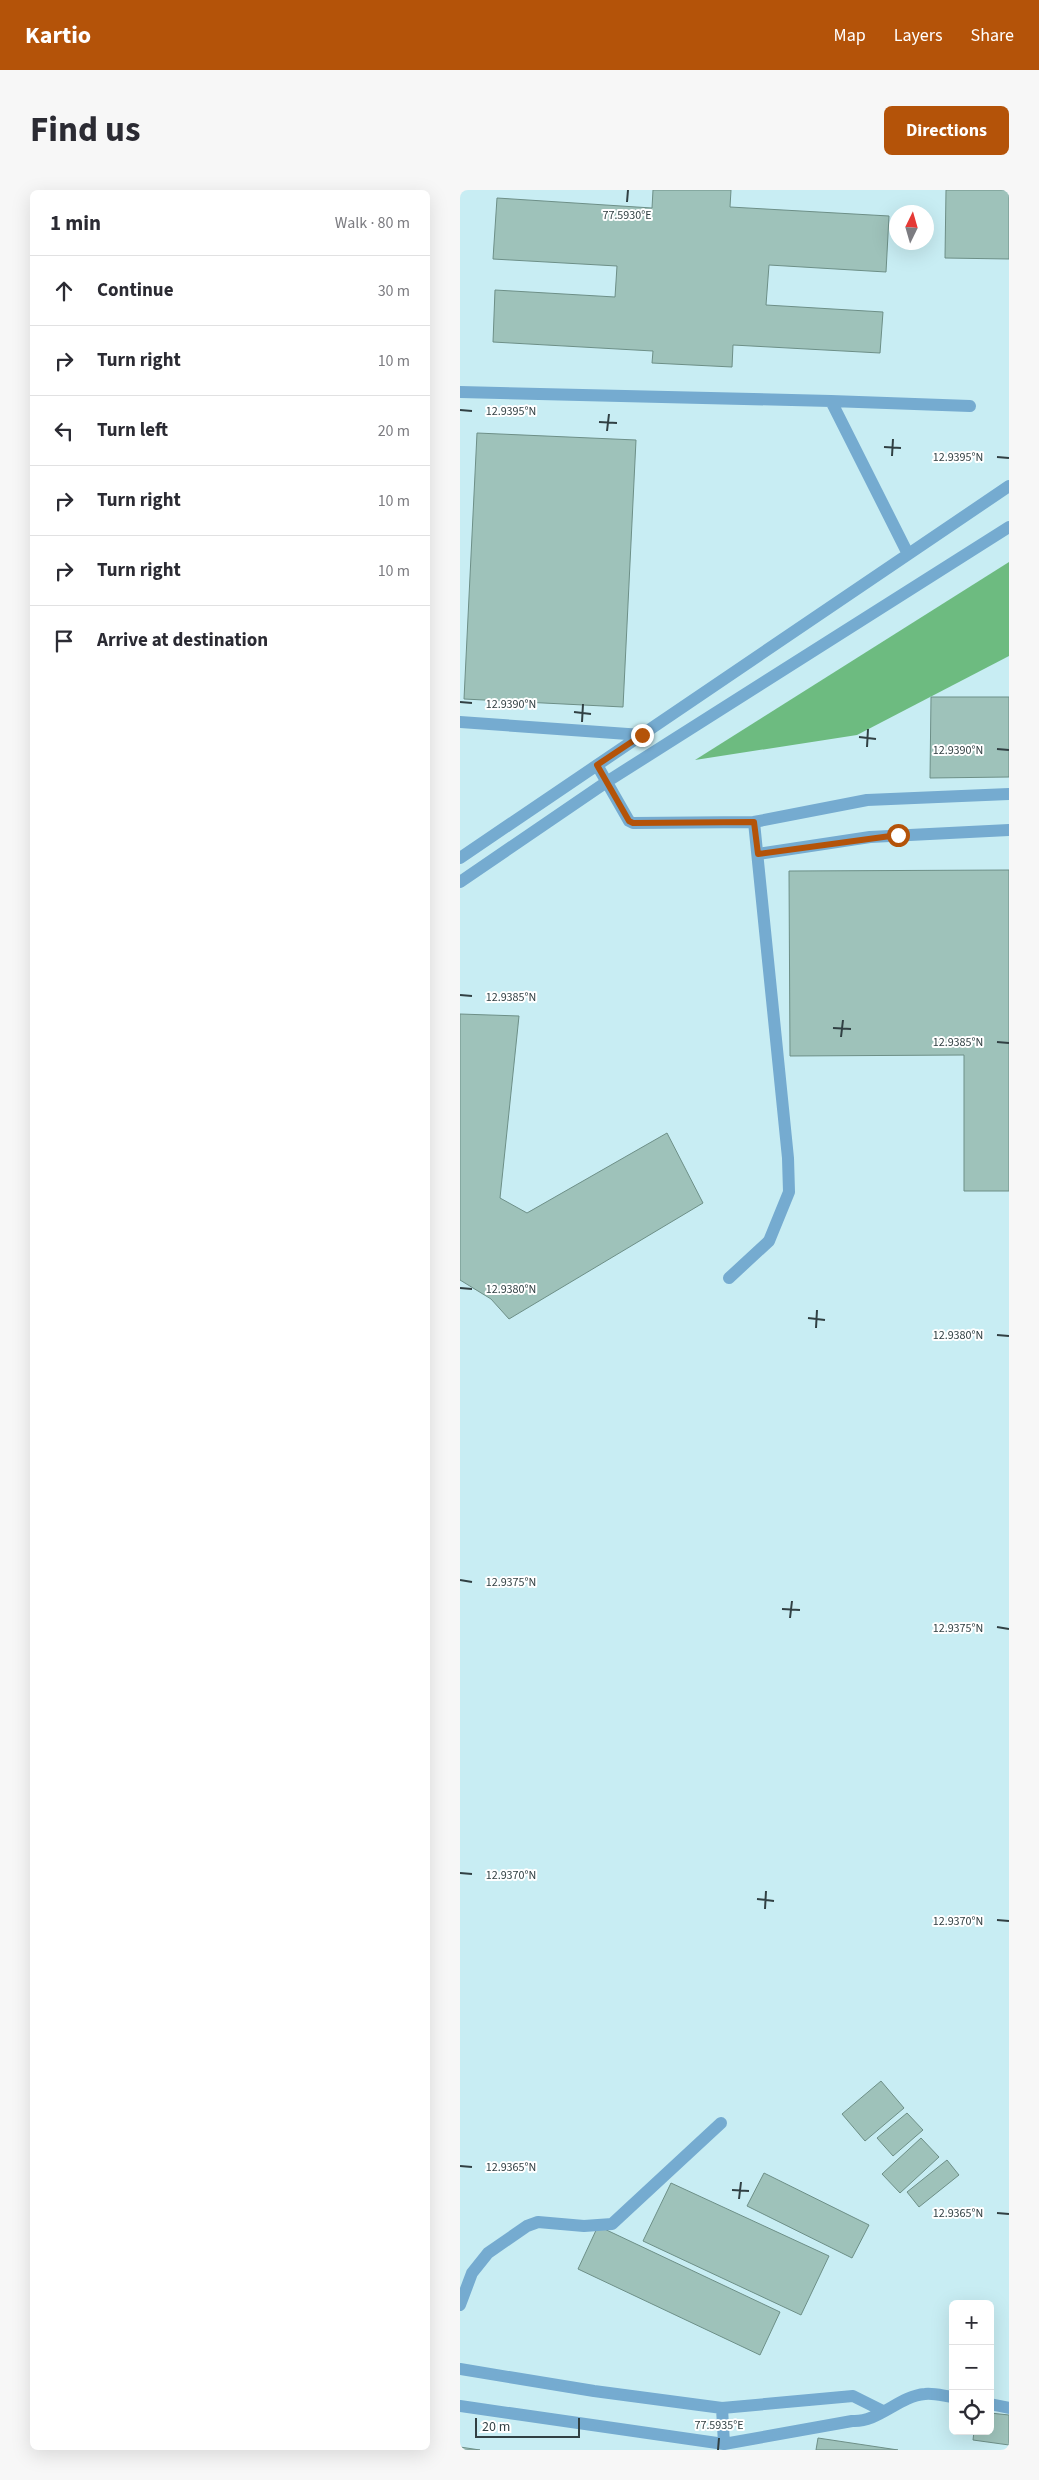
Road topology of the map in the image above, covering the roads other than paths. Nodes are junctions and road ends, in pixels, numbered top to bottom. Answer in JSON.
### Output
{"nodes":[{"id":1,"x":460,"y":392,"type":"edge"},
{"id":2,"x":831,"y":401,"type":"junction"},
{"id":3,"x":970,"y":406,"type":"dead end"},
{"id":4,"x":1009,"y":486,"type":"edge"},
{"id":5,"x":1009,"y":527,"type":"edge"},
{"id":6,"x":908,"y":554,"type":"junction"},
{"id":7,"x":460,"y":722,"type":"edge"},
{"id":8,"x":642,"y":735,"type":"junction"},
{"id":9,"x":597,"y":765,"type":"junction"},
{"id":10,"x":608,"y":781,"type":"junction"},
{"id":11,"x":1009,"y":794,"type":"edge"},
{"id":12,"x":754,"y":822,"type":"junction"},
{"id":13,"x":1009,"y":830,"type":"edge"},
{"id":14,"x":758,"y":854,"type":"junction"},
{"id":15,"x":460,"y":858,"type":"edge"},
{"id":16,"x":460,"y":882,"type":"edge"},
{"id":17,"x":729,"y":1278,"type":"dead end"},
{"id":18,"x":722,"y":2123,"type":"dead end"},
{"id":19,"x":460,"y":2305,"type":"edge"},
{"id":20,"x":460,"y":2369,"type":"edge"},
{"id":21,"x":949,"y":2397,"type":"edge"},
{"id":22,"x":994,"y":2405,"type":"edge"},
{"id":23,"x":460,"y":2406,"type":"edge"},
{"id":24,"x":722,"y":2408,"type":"junction"},
{"id":25,"x":1009,"y":2408,"type":"edge"},
{"id":26,"x":883,"y":2411,"type":"junction"},
{"id":27,"x":724,"y":2444,"type":"junction"}],
"edges":[{"from":1,"to":2,"type":"lane"},
{"from":2,"to":3,"type":"lane"},
{"from":2,"to":6,"type":"lane"},
{"from":4,"to":6,"type":"lane"},
{"from":5,"to":10,"type":"lane"},
{"from":6,"to":8,"type":"lane"},
{"from":7,"to":8,"type":"lane"},
{"from":8,"to":9,"type":"lane"},
{"from":9,"to":10,"type":"lane"},
{"from":9,"to":15,"type":"lane"},
{"from":10,"to":12,"type":"lane"},
{"from":10,"to":16,"type":"lane"},
{"from":11,"to":12,"type":"lane"},
{"from":12,"to":14,"type":"lane"},
{"from":13,"to":14,"type":"lane"},
{"from":14,"to":17,"type":"lane"},
{"from":18,"to":19,"type":"lane"},
{"from":20,"to":24,"type":"lane"},
{"from":21,"to":26,"type":"lane"},
{"from":22,"to":25,"type":"lane"},
{"from":23,"to":27,"type":"lane"},
{"from":24,"to":26,"type":"lane"},
{"from":24,"to":27,"type":"lane"},
{"from":26,"to":27,"type":"lane"}]}
